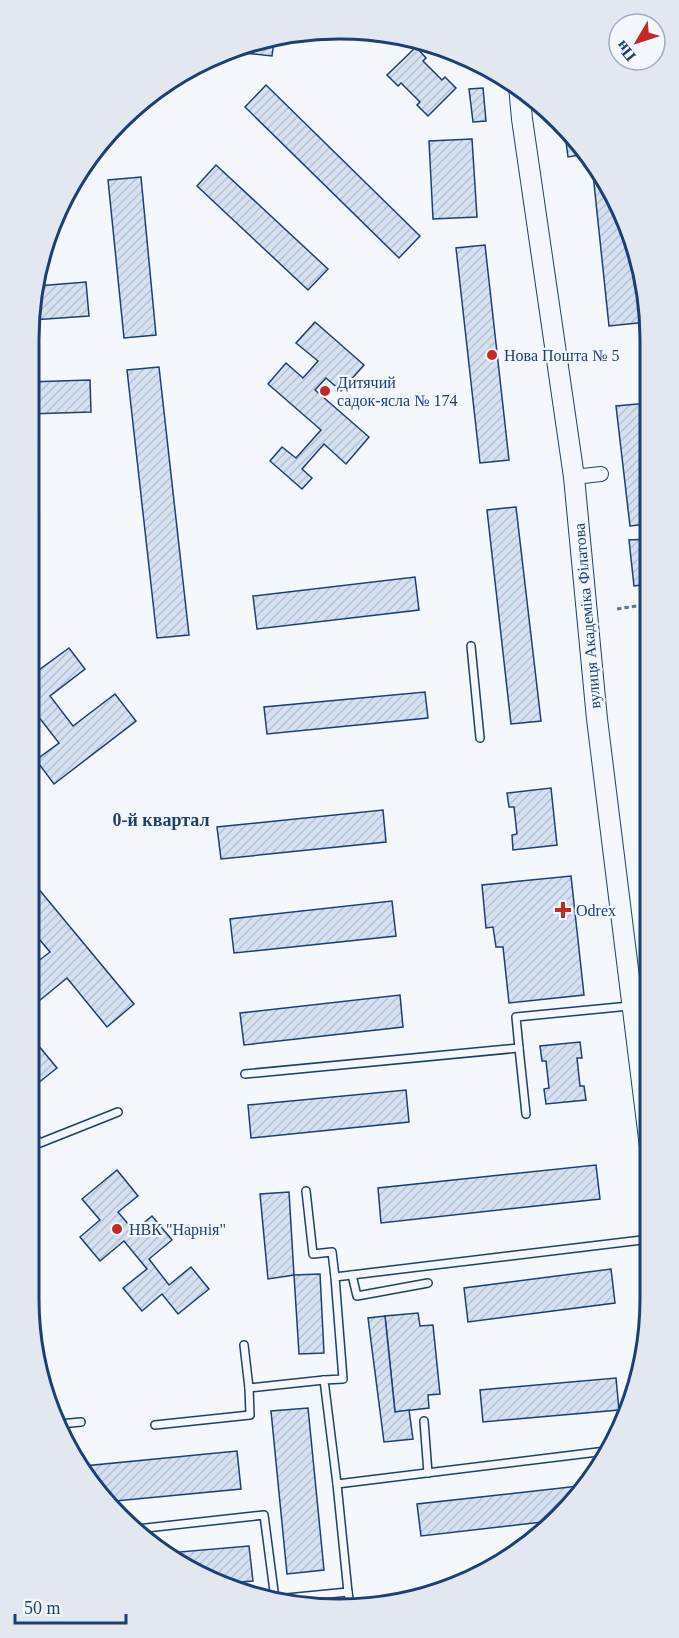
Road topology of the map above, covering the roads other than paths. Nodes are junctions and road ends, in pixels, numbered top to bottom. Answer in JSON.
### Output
{"nodes":[{"id":1,"x":520,"y":100,"type":"edge"},
{"id":2,"x":601,"y":474,"type":"dead end"},
{"id":3,"x":574,"y":477,"type":"junction"},
{"id":4,"x":471,"y":646,"type":"dead end"},
{"id":5,"x":480,"y":738,"type":"dead end"},
{"id":6,"x":640,"y":998,"type":"edge"},
{"id":7,"x":640,"y":1005,"type":"edge"},
{"id":8,"x":519,"y":1048,"type":"junction"},
{"id":9,"x":245,"y":1074,"type":"dead end"},
{"id":10,"x":117,"y":1112,"type":"dead end"},
{"id":11,"x":526,"y":1114,"type":"dead end"},
{"id":12,"x":39,"y":1142,"type":"edge"},
{"id":13,"x":306,"y":1191,"type":"dead end"},
{"id":14,"x":640,"y":1240,"type":"edge"},
{"id":15,"x":352,"y":1275,"type":"junction"},
{"id":16,"x":335,"y":1277,"type":"junction"},
{"id":17,"x":428,"y":1283,"type":"dead end"},
{"id":18,"x":244,"y":1345,"type":"dead end"},
{"id":19,"x":324,"y":1380,"type":"junction"},
{"id":20,"x":249,"y":1388,"type":"junction"},
{"id":21,"x":424,"y":1421,"type":"dead end"},
{"id":22,"x":81,"y":1422,"type":"dead end"},
{"id":23,"x":67,"y":1423,"type":"edge"},
{"id":24,"x":155,"y":1425,"type":"dead end"},
{"id":25,"x":598,"y":1452,"type":"edge"},
{"id":26,"x":428,"y":1473,"type":"junction"},
{"id":27,"x":337,"y":1484,"type":"junction"},
{"id":28,"x":146,"y":1528,"type":"edge"},
{"id":29,"x":275,"y":1592,"type":"edge"},
{"id":30,"x":348,"y":1592,"type":"junction"},
{"id":31,"x":303,"y":1596,"type":"edge"},
{"id":32,"x":349,"y":1599,"type":"edge"}],
"edges":[{"from":1,"to":3,"type":"main road","name":"вулиця Академіка Філатова"},
{"from":2,"to":3,"type":"street"},
{"from":3,"to":6,"type":"main road","name":"вулиця Академіка Філатова"},
{"from":4,"to":5,"type":"lane"},
{"from":7,"to":8,"type":"lane"},
{"from":8,"to":9,"type":"lane"},
{"from":8,"to":11,"type":"lane"},
{"from":10,"to":12,"type":"lane"},
{"from":13,"to":16,"type":"lane"},
{"from":14,"to":15,"type":"lane"},
{"from":15,"to":16,"type":"lane"},
{"from":15,"to":17,"type":"lane"},
{"from":16,"to":19,"type":"lane"},
{"from":18,"to":20,"type":"lane"},
{"from":19,"to":20,"type":"lane"},
{"from":19,"to":27,"type":"lane"},
{"from":20,"to":24,"type":"lane"},
{"from":21,"to":26,"type":"lane"},
{"from":22,"to":23,"type":"lane"},
{"from":25,"to":26,"type":"lane"},
{"from":26,"to":27,"type":"lane"},
{"from":27,"to":30,"type":"lane"},
{"from":28,"to":29,"type":"lane"},
{"from":30,"to":31,"type":"lane"},
{"from":30,"to":32,"type":"lane"}]}
